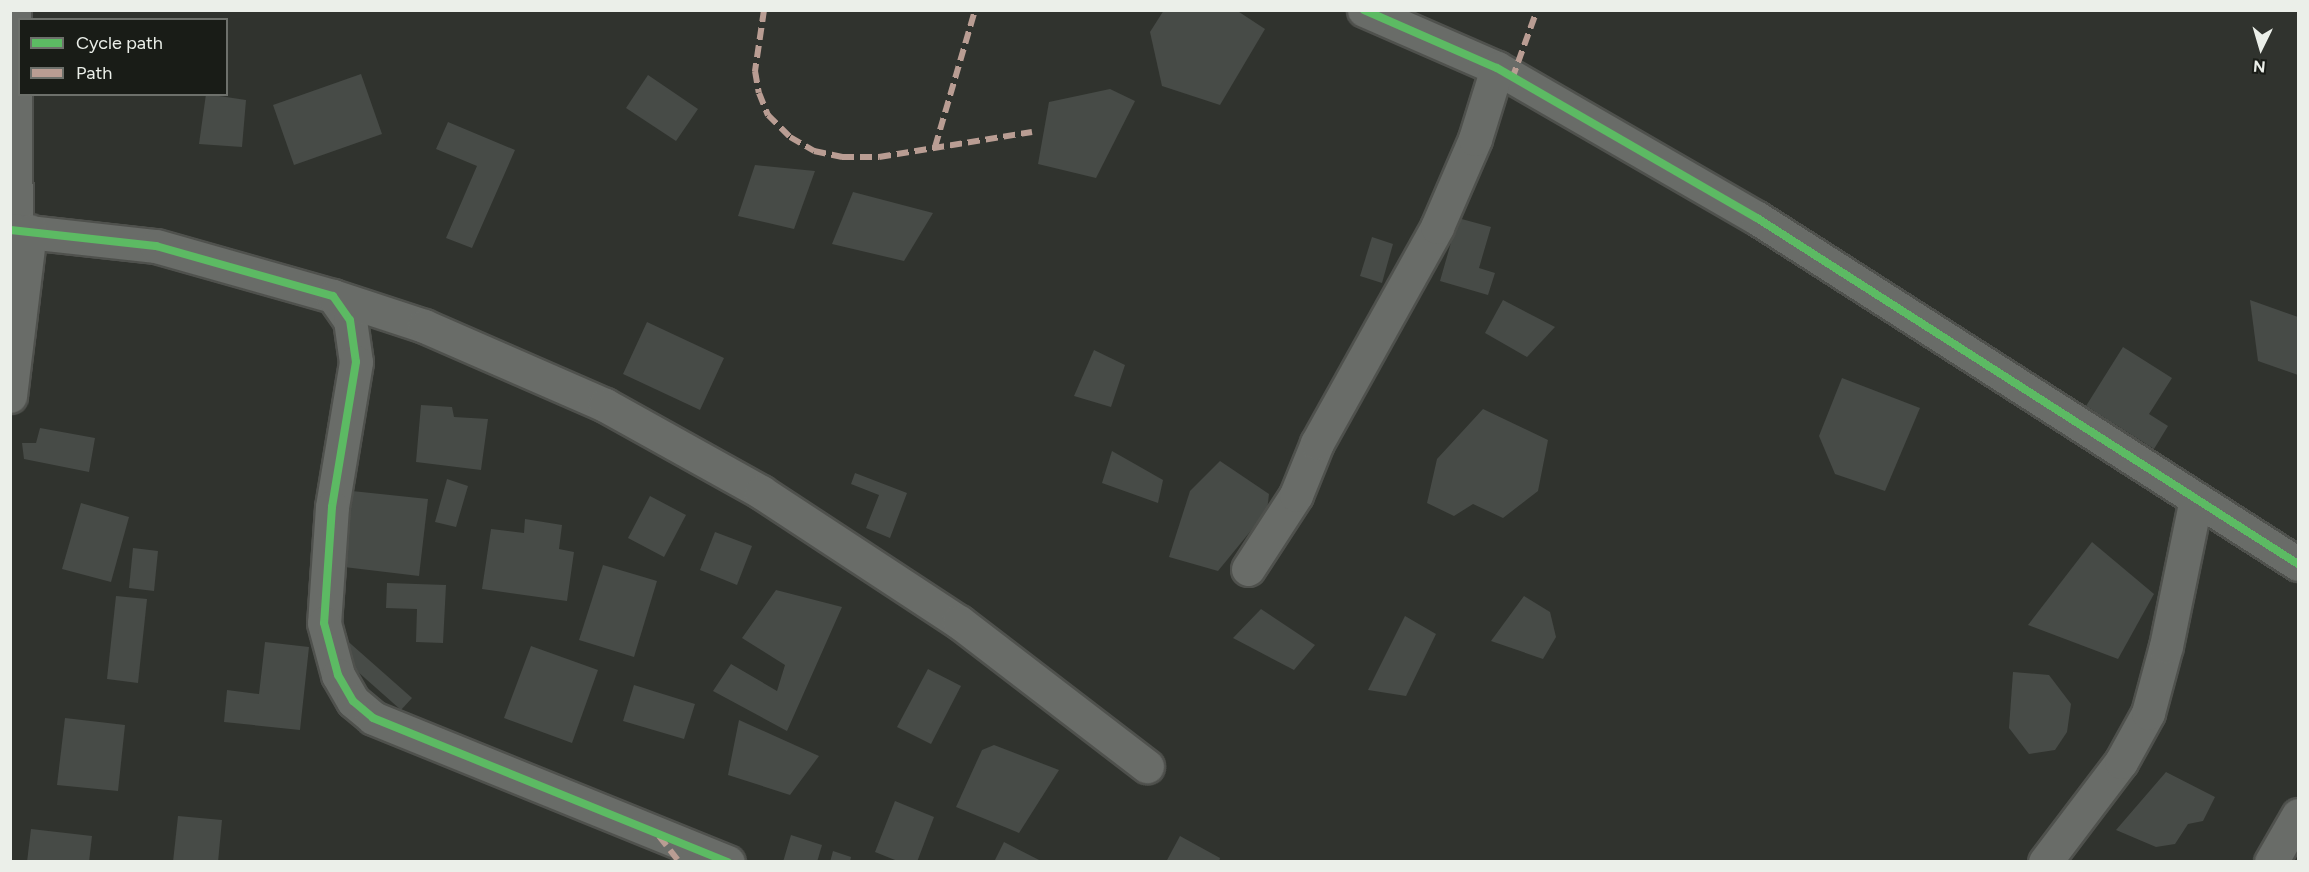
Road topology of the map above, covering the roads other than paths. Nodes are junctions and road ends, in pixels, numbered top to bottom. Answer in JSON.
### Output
{"nodes":[{"id":1,"x":14,"y":10,"type":"edge"},
{"id":2,"x":1364,"y":10,"type":"edge"},
{"id":3,"x":1497,"y":68,"type":"junction"},
{"id":4,"x":19,"y":231,"type":"edge"},
{"id":5,"x":333,"y":296,"type":"junction"},
{"id":6,"x":10,"y":396,"type":"edge"},
{"id":7,"x":2196,"y":499,"type":"junction"},
{"id":8,"x":2298,"y":564,"type":"edge"},
{"id":9,"x":1248,"y":568,"type":"dead end"},
{"id":10,"x":1147,"y":766,"type":"dead end"},
{"id":11,"x":2298,"y":815,"type":"edge"},
{"id":12,"x":728,"y":861,"type":"edge"},
{"id":13,"x":2045,"y":861,"type":"edge"},
{"id":14,"x":2271,"y":861,"type":"edge"}],
"edges":[{"from":1,"to":4,"type":"street"},
{"from":2,"to":3,"type":"street"},
{"from":3,"to":7,"type":"street"},
{"from":3,"to":9,"type":"street"},
{"from":4,"to":5,"type":"street"},
{"from":4,"to":6,"type":"street"},
{"from":5,"to":10,"type":"street"},
{"from":5,"to":12,"type":"street"},
{"from":7,"to":8,"type":"street"},
{"from":7,"to":13,"type":"street"},
{"from":11,"to":14,"type":"street"}]}
